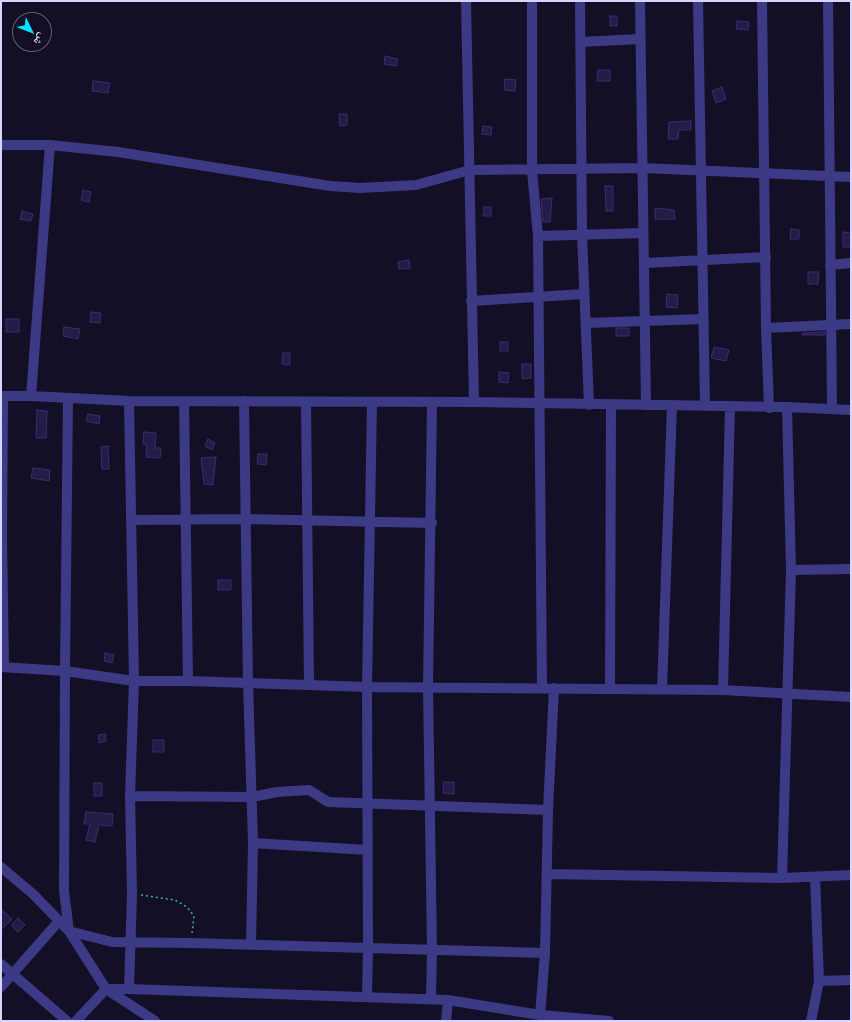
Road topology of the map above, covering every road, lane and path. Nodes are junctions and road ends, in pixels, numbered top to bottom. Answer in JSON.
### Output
{"nodes":[{"id":1,"x":466,"y":1,"type":"edge"},
{"id":2,"x":532,"y":1,"type":"edge"},
{"id":3,"x":580,"y":1,"type":"edge"},
{"id":4,"x":640,"y":1,"type":"edge"},
{"id":5,"x":698,"y":1,"type":"edge"},
{"id":6,"x":762,"y":1,"type":"edge"},
{"id":7,"x":828,"y":1,"type":"edge"},
{"id":8,"x":640,"y":40,"type":"junction"},
{"id":9,"x":580,"y":42,"type":"junction"},
{"id":10,"x":1,"y":145,"type":"edge"},
{"id":11,"x":50,"y":145,"type":"junction"},
{"id":12,"x":642,"y":168,"type":"junction"},
{"id":13,"x":470,"y":170,"type":"junction"},
{"id":14,"x":581,"y":170,"type":"junction"},
{"id":15,"x":700,"y":170,"type":"junction"},
{"id":16,"x":532,"y":171,"type":"junction"},
{"id":17,"x":765,"y":174,"type":"junction"},
{"id":18,"x":829,"y":177,"type":"junction"},
{"id":19,"x":851,"y":177,"type":"edge"},
{"id":20,"x":643,"y":233,"type":"junction"},
{"id":21,"x":582,"y":235,"type":"junction"},
{"id":22,"x":538,"y":236,"type":"junction"},
{"id":23,"x":766,"y":257,"type":"junction"},
{"id":24,"x":703,"y":261,"type":"junction"},
{"id":25,"x":645,"y":263,"type":"junction"},
{"id":26,"x":851,"y":263,"type":"edge"},
{"id":27,"x":830,"y":265,"type":"junction"},
{"id":28,"x":584,"y":294,"type":"junction"},
{"id":29,"x":538,"y":297,"type":"junction"},
{"id":30,"x":471,"y":301,"type":"junction"},
{"id":31,"x":703,"y":319,"type":"junction"},
{"id":32,"x":644,"y":320,"type":"junction"},
{"id":33,"x":586,"y":323,"type":"junction"},
{"id":34,"x":851,"y":324,"type":"edge"},
{"id":35,"x":831,"y":325,"type":"junction"},
{"id":36,"x":766,"y":328,"type":"junction"},
{"id":37,"x":2,"y":396,"type":"edge"},
{"id":38,"x":31,"y":396,"type":"junction"},
{"id":39,"x":68,"y":398,"type":"junction"},
{"id":40,"x":129,"y":401,"type":"junction"},
{"id":41,"x":184,"y":401,"type":"junction"},
{"id":42,"x":244,"y":401,"type":"junction"},
{"id":43,"x":306,"y":402,"type":"junction"},
{"id":44,"x":474,"y":402,"type":"junction"},
{"id":45,"x":372,"y":403,"type":"junction"},
{"id":46,"x":432,"y":403,"type":"junction"},
{"id":47,"x":539,"y":404,"type":"junction"},
{"id":48,"x":589,"y":405,"type":"junction"},
{"id":49,"x":611,"y":405,"type":"junction"},
{"id":50,"x":646,"y":405,"type":"junction"},
{"id":51,"x":672,"y":405,"type":"junction"},
{"id":52,"x":705,"y":406,"type":"junction"},
{"id":53,"x":730,"y":407,"type":"junction"},
{"id":54,"x":787,"y":407,"type":"junction"},
{"id":55,"x":769,"y":408,"type":"junction"},
{"id":56,"x":832,"y":409,"type":"junction"},
{"id":57,"x":851,"y":410,"type":"edge"},
{"id":58,"x":245,"y":518,"type":"junction"},
{"id":59,"x":186,"y":519,"type":"junction"},
{"id":60,"x":131,"y":520,"type":"junction"},
{"id":61,"x":308,"y":520,"type":"junction"},
{"id":62,"x":369,"y":522,"type":"junction"},
{"id":63,"x":432,"y":523,"type":"junction"},
{"id":64,"x":851,"y":569,"type":"edge"},
{"id":65,"x":791,"y":570,"type":"junction"},
{"id":66,"x":2,"y":667,"type":"edge"},
{"id":67,"x":65,"y":671,"type":"junction"},
{"id":68,"x":134,"y":681,"type":"junction"},
{"id":69,"x":188,"y":681,"type":"junction"},
{"id":70,"x":248,"y":684,"type":"junction"},
{"id":71,"x":309,"y":685,"type":"junction"},
{"id":72,"x":367,"y":687,"type":"junction"},
{"id":73,"x":428,"y":687,"type":"junction"},
{"id":74,"x":542,"y":688,"type":"junction"},
{"id":75,"x":554,"y":688,"type":"junction"},
{"id":76,"x":610,"y":688,"type":"junction"},
{"id":77,"x":662,"y":689,"type":"junction"},
{"id":78,"x":723,"y":690,"type":"junction"},
{"id":79,"x":789,"y":694,"type":"junction"},
{"id":80,"x":851,"y":697,"type":"edge"},
{"id":81,"x":130,"y":796,"type":"junction"},
{"id":82,"x":252,"y":797,"type":"junction"},
{"id":83,"x":367,"y":802,"type":"junction"},
{"id":84,"x":430,"y":807,"type":"junction"},
{"id":85,"x":548,"y":810,"type":"junction"},
{"id":86,"x":253,"y":843,"type":"junction"},
{"id":87,"x":368,"y":850,"type":"junction"},
{"id":88,"x":1,"y":868,"type":"edge"},
{"id":89,"x":548,"y":874,"type":"junction"},
{"id":90,"x":851,"y":875,"type":"edge"},
{"id":91,"x":815,"y":877,"type":"junction"},
{"id":92,"x":782,"y":878,"type":"junction"},
{"id":93,"x":132,"y":894,"type":"junction"},
{"id":94,"x":59,"y":921,"type":"junction"},
{"id":95,"x":70,"y":932,"type":"junction"},
{"id":96,"x":190,"y":942,"type":"junction"},
{"id":97,"x":131,"y":943,"type":"junction"},
{"id":98,"x":251,"y":945,"type":"junction"},
{"id":99,"x":368,"y":947,"type":"junction"},
{"id":100,"x":432,"y":950,"type":"junction"},
{"id":101,"x":545,"y":953,"type":"junction"},
{"id":102,"x":1,"y":964,"type":"edge"},
{"id":103,"x":12,"y":974,"type":"junction"},
{"id":104,"x":851,"y":980,"type":"edge"},
{"id":105,"x":819,"y":981,"type":"junction"},
{"id":106,"x":1,"y":987,"type":"edge"},
{"id":107,"x":106,"y":989,"type":"junction"},
{"id":108,"x":129,"y":989,"type":"junction"},
{"id":109,"x":367,"y":997,"type":"junction"},
{"id":110,"x":431,"y":999,"type":"junction"},
{"id":111,"x":448,"y":1000,"type":"junction"},
{"id":112,"x":540,"y":1015,"type":"junction"},
{"id":113,"x":67,"y":1021,"type":"edge"},
{"id":114,"x":76,"y":1021,"type":"edge"},
{"id":115,"x":155,"y":1021,"type":"edge"},
{"id":116,"x":446,"y":1021,"type":"edge"},
{"id":117,"x":609,"y":1021,"type":"edge"},
{"id":118,"x":811,"y":1021,"type":"edge"}],
"edges":[{"from":1,"to":13,"type":"street"},
{"from":2,"to":16,"type":"street"},
{"from":3,"to":9,"type":"street"},
{"from":4,"to":8,"type":"street"},
{"from":5,"to":15,"type":"street"},
{"from":6,"to":17,"type":"street"},
{"from":7,"to":18,"type":"street"},
{"from":8,"to":9,"type":"street"},
{"from":8,"to":12,"type":"street"},
{"from":9,"to":14,"type":"street"},
{"from":10,"to":11,"type":"street"},
{"from":11,"to":13,"type":"street"},
{"from":11,"to":38,"type":"street"},
{"from":12,"to":14,"type":"street"},
{"from":12,"to":15,"type":"street"},
{"from":12,"to":20,"type":"street"},
{"from":13,"to":16,"type":"street"},
{"from":13,"to":30,"type":"street"},
{"from":14,"to":16,"type":"street"},
{"from":14,"to":21,"type":"street"},
{"from":15,"to":17,"type":"street"},
{"from":15,"to":24,"type":"street"},
{"from":16,"to":22,"type":"street"},
{"from":17,"to":18,"type":"street"},
{"from":17,"to":23,"type":"street"},
{"from":18,"to":19,"type":"street"},
{"from":18,"to":27,"type":"street"},
{"from":20,"to":21,"type":"street"},
{"from":20,"to":25,"type":"street"},
{"from":21,"to":22,"type":"street"},
{"from":21,"to":28,"type":"street"},
{"from":22,"to":29,"type":"street"},
{"from":23,"to":24,"type":"street"},
{"from":23,"to":36,"type":"street"},
{"from":24,"to":25,"type":"street"},
{"from":24,"to":31,"type":"street"},
{"from":25,"to":32,"type":"street"},
{"from":26,"to":27,"type":"street"},
{"from":27,"to":35,"type":"street"},
{"from":28,"to":29,"type":"street"},
{"from":28,"to":33,"type":"street"},
{"from":29,"to":30,"type":"street"},
{"from":29,"to":47,"type":"street"},
{"from":30,"to":44,"type":"street"},
{"from":31,"to":32,"type":"street"},
{"from":31,"to":52,"type":"street"},
{"from":32,"to":33,"type":"street"},
{"from":32,"to":50,"type":"street"},
{"from":33,"to":48,"type":"street"},
{"from":34,"to":35,"type":"street"},
{"from":35,"to":36,"type":"street"},
{"from":35,"to":56,"type":"street"},
{"from":36,"to":55,"type":"street"},
{"from":37,"to":38,"type":"street"},
{"from":37,"to":66,"type":"street"},
{"from":38,"to":39,"type":"street"},
{"from":39,"to":40,"type":"street"},
{"from":39,"to":67,"type":"street"},
{"from":40,"to":41,"type":"street"},
{"from":40,"to":60,"type":"street"},
{"from":41,"to":42,"type":"street"},
{"from":41,"to":59,"type":"street"},
{"from":42,"to":43,"type":"street"},
{"from":42,"to":58,"type":"street"},
{"from":43,"to":45,"type":"street"},
{"from":43,"to":61,"type":"street"},
{"from":44,"to":46,"type":"street"},
{"from":44,"to":47,"type":"street"},
{"from":45,"to":46,"type":"street"},
{"from":45,"to":62,"type":"street"},
{"from":46,"to":63,"type":"street"},
{"from":47,"to":48,"type":"street"},
{"from":47,"to":74,"type":"street"},
{"from":48,"to":49,"type":"street"},
{"from":49,"to":50,"type":"street"},
{"from":49,"to":76,"type":"street"},
{"from":50,"to":51,"type":"street"},
{"from":51,"to":52,"type":"street"},
{"from":51,"to":77,"type":"street"},
{"from":52,"to":53,"type":"street"},
{"from":53,"to":55,"type":"street"},
{"from":53,"to":78,"type":"street"},
{"from":54,"to":55,"type":"street"},
{"from":54,"to":56,"type":"street"},
{"from":54,"to":65,"type":"street"},
{"from":56,"to":57,"type":"street"},
{"from":58,"to":59,"type":"street"},
{"from":58,"to":61,"type":"street"},
{"from":58,"to":70,"type":"street"},
{"from":59,"to":60,"type":"street"},
{"from":59,"to":69,"type":"street"},
{"from":60,"to":68,"type":"street"},
{"from":61,"to":62,"type":"street"},
{"from":61,"to":71,"type":"street"},
{"from":62,"to":63,"type":"street"},
{"from":62,"to":72,"type":"street"},
{"from":63,"to":73,"type":"street"},
{"from":64,"to":65,"type":"street"},
{"from":65,"to":79,"type":"street"},
{"from":66,"to":67,"type":"street"},
{"from":67,"to":68,"type":"street"},
{"from":67,"to":95,"type":"street"},
{"from":68,"to":69,"type":"street"},
{"from":68,"to":81,"type":"street"},
{"from":69,"to":70,"type":"street"},
{"from":70,"to":71,"type":"street"},
{"from":70,"to":82,"type":"street"},
{"from":71,"to":72,"type":"street"},
{"from":72,"to":73,"type":"street"},
{"from":72,"to":83,"type":"street"},
{"from":73,"to":74,"type":"street"},
{"from":73,"to":84,"type":"street"},
{"from":74,"to":75,"type":"street"},
{"from":75,"to":76,"type":"street"},
{"from":75,"to":85,"type":"street"},
{"from":76,"to":77,"type":"street"},
{"from":77,"to":78,"type":"street"},
{"from":78,"to":79,"type":"street"},
{"from":79,"to":80,"type":"street"},
{"from":79,"to":92,"type":"street"},
{"from":81,"to":82,"type":"street"},
{"from":81,"to":93,"type":"street"},
{"from":82,"to":83,"type":"street"},
{"from":82,"to":86,"type":"street"},
{"from":83,"to":84,"type":"street"},
{"from":83,"to":87,"type":"street"},
{"from":84,"to":85,"type":"street"},
{"from":84,"to":100,"type":"street"},
{"from":85,"to":89,"type":"street"},
{"from":86,"to":87,"type":"street"},
{"from":86,"to":98,"type":"street"},
{"from":87,"to":99,"type":"street"},
{"from":88,"to":94,"type":"street"},
{"from":89,"to":92,"type":"street"},
{"from":89,"to":101,"type":"street"},
{"from":90,"to":91,"type":"street"},
{"from":91,"to":92,"type":"street"},
{"from":91,"to":105,"type":"street"},
{"from":93,"to":96,"type":"path"},
{"from":93,"to":97,"type":"street"},
{"from":94,"to":95,"type":"street"},
{"from":94,"to":103,"type":"street"},
{"from":95,"to":97,"type":"street"},
{"from":95,"to":107,"type":"street"},
{"from":96,"to":97,"type":"street"},
{"from":96,"to":98,"type":"street"},
{"from":97,"to":108,"type":"street"},
{"from":98,"to":99,"type":"street"},
{"from":99,"to":100,"type":"street"},
{"from":99,"to":109,"type":"street"},
{"from":100,"to":101,"type":"street"},
{"from":100,"to":110,"type":"street"},
{"from":101,"to":112,"type":"street"},
{"from":102,"to":103,"type":"street"},
{"from":103,"to":106,"type":"street"},
{"from":103,"to":113,"type":"street"},
{"from":104,"to":105,"type":"street"},
{"from":105,"to":118,"type":"street"},
{"from":107,"to":108,"type":"street"},
{"from":107,"to":114,"type":"street"},
{"from":107,"to":115,"type":"street"},
{"from":108,"to":109,"type":"street"},
{"from":109,"to":110,"type":"street"},
{"from":110,"to":111,"type":"street"},
{"from":111,"to":112,"type":"street"},
{"from":111,"to":116,"type":"street"},
{"from":112,"to":117,"type":"street"}]}
